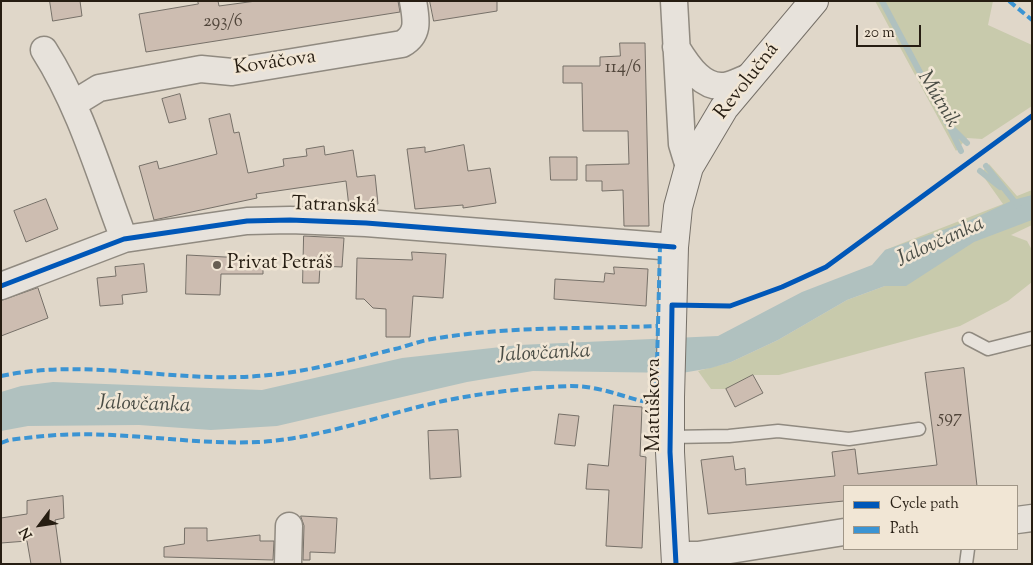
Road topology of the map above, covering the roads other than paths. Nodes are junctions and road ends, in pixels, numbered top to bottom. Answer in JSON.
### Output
{"nodes":[{"id":1,"x":413,"y":1,"type":"edge"},
{"id":2,"x":674,"y":1,"type":"edge"},
{"id":3,"x":814,"y":1,"type":"edge"},
{"id":4,"x":676,"y":46,"type":"junction"},
{"id":5,"x":44,"y":50,"type":"dead end"},
{"id":6,"x":751,"y":76,"type":"junction"},
{"id":7,"x":73,"y":104,"type":"junction"},
{"id":8,"x":689,"y":167,"type":"junction"},
{"id":9,"x":124,"y":239,"type":"junction"},
{"id":10,"x":674,"y":247,"type":"junction"},
{"id":11,"x":1,"y":286,"type":"edge"},
{"id":12,"x":1032,"y":338,"type":"edge"},
{"id":13,"x":969,"y":339,"type":"dead end"},
{"id":14,"x":919,"y":429,"type":"dead end"},
{"id":15,"x":670,"y":437,"type":"junction"},
{"id":16,"x":1032,"y":518,"type":"edge"},
{"id":17,"x":1018,"y":520,"type":"edge"},
{"id":18,"x":289,"y":526,"type":"dead end"},
{"id":19,"x":843,"y":532,"type":"edge"},
{"id":20,"x":968,"y":550,"type":"edge"},
{"id":21,"x":676,"y":559,"type":"edge"},
{"id":22,"x":288,"y":564,"type":"edge"},
{"id":23,"x":966,"y":564,"type":"edge"}],
"edges":[{"from":1,"to":7,"type":"street","name":"Kováčova"},
{"from":2,"to":4,"type":"street"},
{"from":3,"to":6,"type":"main road","name":"Revolučná"},
{"from":4,"to":6,"type":"street"},
{"from":4,"to":8,"type":"street"},
{"from":5,"to":7,"type":"street"},
{"from":6,"to":8,"type":"main road","name":"Revolučná"},
{"from":7,"to":9,"type":"street"},
{"from":8,"to":10,"type":"main road","name":"Matúškova"},
{"from":9,"to":10,"type":"street","name":"Tatranská"},
{"from":9,"to":11,"type":"street","name":"Tatranská"},
{"from":10,"to":15,"type":"main road","name":"Matúškova"},
{"from":12,"to":13,"type":"lane"},
{"from":14,"to":15,"type":"lane"},
{"from":15,"to":21,"type":"main road","name":"Matúškova"},
{"from":16,"to":17,"type":"street"},
{"from":18,"to":22,"type":"street"},
{"from":19,"to":21,"type":"street"},
{"from":20,"to":23,"type":"lane"}]}
